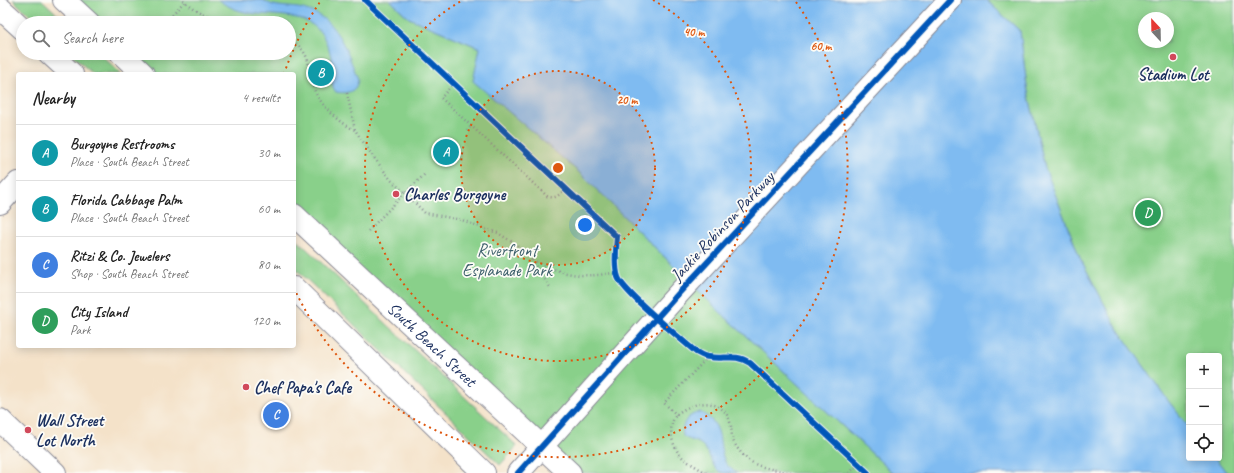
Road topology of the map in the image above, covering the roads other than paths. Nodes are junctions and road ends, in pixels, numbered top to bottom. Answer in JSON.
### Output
{"nodes":[{"id":1,"x":64,"y":0,"type":"edge"},
{"id":2,"x":950,"y":0,"type":"edge"},
{"id":3,"x":0,"y":8,"type":"edge"},
{"id":4,"x":81,"y":16,"type":"edge"},
{"id":5,"x":16,"y":23,"type":"edge"},
{"id":6,"x":57,"y":60,"type":"edge"},
{"id":7,"x":128,"y":60,"type":"edge"},
{"id":8,"x":70,"y":72,"type":"edge"},
{"id":9,"x":141,"y":72,"type":"edge"},
{"id":10,"x":16,"y":185,"type":"edge"},
{"id":11,"x":0,"y":203,"type":"edge"},
{"id":12,"x":296,"y":217,"type":"edge"},
{"id":13,"x":296,"y":290,"type":"edge"},
{"id":14,"x":0,"y":420,"type":"edge"},
{"id":15,"x":542,"y":447,"type":"junction"},
{"id":16,"x":55,"y":473,"type":"edge"},
{"id":17,"x":484,"y":473,"type":"edge"},
{"id":18,"x":518,"y":473,"type":"edge"},
{"id":19,"x":570,"y":473,"type":"edge"}],
"edges":[{"from":1,"to":4,"type":"street"},
{"from":2,"to":15,"type":"street","name":"Jackie Robinson Parkway"},
{"from":3,"to":5,"type":"street"},
{"from":6,"to":8,"type":"street"},
{"from":7,"to":9,"type":"street"},
{"from":10,"to":11,"type":"street"},
{"from":12,"to":15,"type":"street","name":"South Beach Street"},
{"from":13,"to":17,"type":"street"},
{"from":14,"to":16,"type":"street"},
{"from":15,"to":18,"type":"street","name":"Jackie Robinson Parkway"},
{"from":15,"to":19,"type":"street","name":"South Beach Street"}]}
